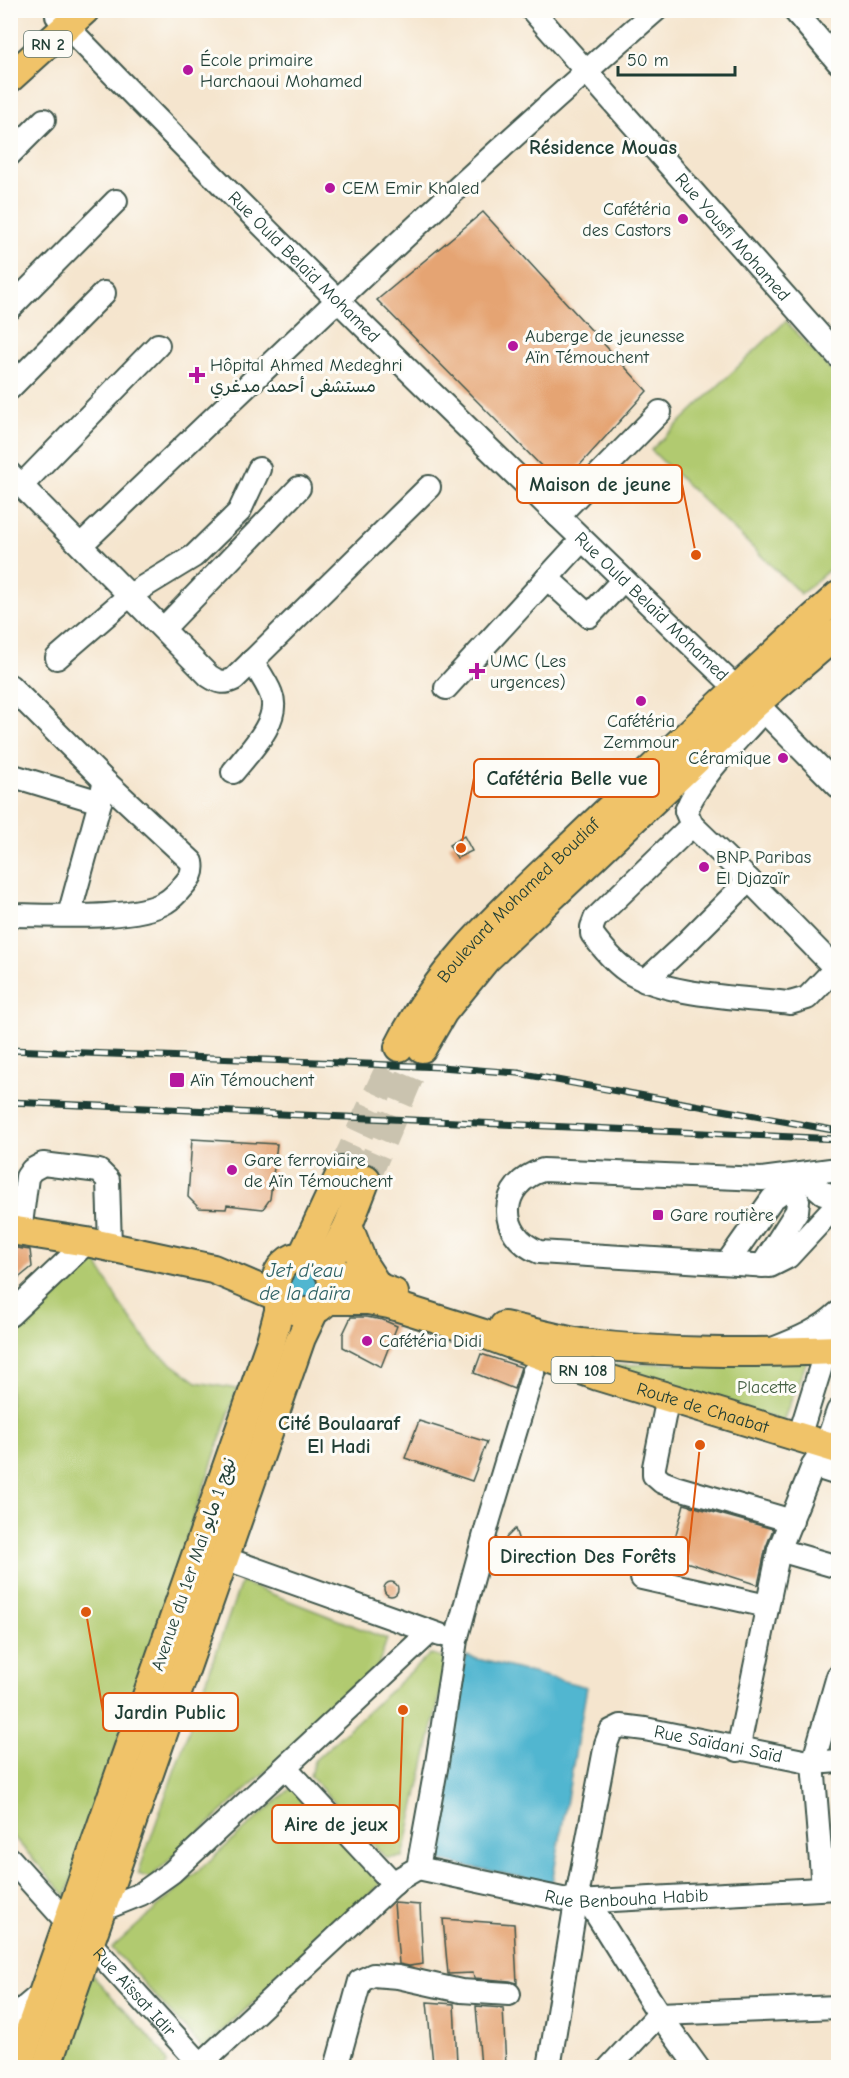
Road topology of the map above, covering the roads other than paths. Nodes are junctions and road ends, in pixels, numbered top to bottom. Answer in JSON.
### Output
{"nodes":[{"id":1,"x":532,"y":10,"type":"edge"},
{"id":2,"x":656,"y":10,"type":"edge"},
{"id":3,"x":794,"y":10,"type":"edge"},
{"id":4,"x":68,"y":16,"type":"edge"},
{"id":5,"x":10,"y":59,"type":"edge"},
{"id":6,"x":838,"y":62,"type":"edge"},
{"id":7,"x":586,"y":71,"type":"junction"},
{"id":8,"x":10,"y":78,"type":"edge"},
{"id":9,"x":44,"y":120,"type":"dead end"},
{"id":10,"x":10,"y":154,"type":"edge"},
{"id":11,"x":116,"y":201,"type":"dead end"},
{"id":12,"x":104,"y":293,"type":"dead end"},
{"id":13,"x":337,"y":299,"type":"junction"},
{"id":14,"x":10,"y":308,"type":"edge"},
{"id":15,"x":158,"y":345,"type":"dead end"},
{"id":16,"x":838,"y":356,"type":"edge"},
{"id":17,"x":10,"y":388,"type":"edge"},
{"id":18,"x":660,"y":412,"type":"dead end"},
{"id":19,"x":259,"y":469,"type":"dead end"},
{"id":20,"x":16,"y":479,"type":"edge"},
{"id":21,"x":429,"y":487,"type":"dead end"},
{"id":22,"x":299,"y":488,"type":"dead end"},
{"id":23,"x":558,"y":516,"type":"junction"},
{"id":24,"x":582,"y":540,"type":"junction"},
{"id":25,"x":81,"y":545,"type":"junction"},
{"id":26,"x":547,"y":578,"type":"junction"},
{"id":27,"x":623,"y":580,"type":"junction"},
{"id":28,"x":130,"y":595,"type":"junction"},
{"id":29,"x":838,"y":596,"type":"edge"},
{"id":30,"x":164,"y":628,"type":"junction"},
{"id":31,"x":838,"y":633,"type":"edge"},
{"id":32,"x":57,"y":658,"type":"dead end"},
{"id":33,"x":252,"y":661,"type":"junction"},
{"id":34,"x":10,"y":686,"type":"edge"},
{"id":35,"x":446,"y":688,"type":"dead end"},
{"id":36,"x":752,"y":701,"type":"junction"},
{"id":37,"x":233,"y":772,"type":"dead end"},
{"id":38,"x":10,"y":775,"type":"edge"},
{"id":39,"x":838,"y":786,"type":"edge"},
{"id":40,"x":102,"y":791,"type":"junction"},
{"id":41,"x":692,"y":825,"type":"junction"},
{"id":42,"x":750,"y":880,"type":"junction"},
{"id":43,"x":10,"y":915,"type":"edge"},
{"id":44,"x":69,"y":915,"type":"junction"},
{"id":45,"x":837,"y":970,"type":"edge"},
{"id":46,"x":645,"y":981,"type":"junction"},
{"id":47,"x":410,"y":1047,"type":"tunnel mouth"},
{"id":48,"x":838,"y":1169,"type":"edge"},
{"id":49,"x":797,"y":1182,"type":"junction"},
{"id":50,"x":838,"y":1196,"type":"edge"},
{"id":51,"x":838,"y":1203,"type":"edge"},
{"id":52,"x":348,"y":1226,"type":"junction"},
{"id":53,"x":15,"y":1231,"type":"edge"},
{"id":54,"x":98,"y":1244,"type":"junction"},
{"id":55,"x":744,"y":1264,"type":"junction"},
{"id":56,"x":309,"y":1265,"type":"junction"},
{"id":57,"x":213,"y":1269,"type":"junction"},
{"id":58,"x":378,"y":1287,"type":"junction"},
{"id":59,"x":279,"y":1297,"type":"junction"},
{"id":60,"x":321,"y":1305,"type":"junction"},
{"id":61,"x":838,"y":1313,"type":"edge"},
{"id":62,"x":10,"y":1316,"type":"edge"},
{"id":63,"x":834,"y":1343,"type":"edge"},
{"id":64,"x":765,"y":1352,"type":"junction"},
{"id":65,"x":533,"y":1373,"type":"dead end"},
{"id":66,"x":668,"y":1397,"type":"junction"},
{"id":67,"x":838,"y":1411,"type":"edge"},
{"id":68,"x":799,"y":1437,"type":"junction"},
{"id":69,"x":826,"y":1453,"type":"edge"},
{"id":70,"x":838,"y":1474,"type":"edge"},
{"id":71,"x":792,"y":1521,"type":"junction"},
{"id":72,"x":779,"y":1550,"type":"junction"},
{"id":73,"x":224,"y":1558,"type":"junction"},
{"id":74,"x":838,"y":1567,"type":"edge"},
{"id":75,"x":642,"y":1578,"type":"dead end"},
{"id":76,"x":767,"y":1606,"type":"junction"},
{"id":77,"x":430,"y":1632,"type":"junction"},
{"id":78,"x":456,"y":1640,"type":"junction"},
{"id":79,"x":838,"y":1677,"type":"edge"},
{"id":80,"x":738,"y":1749,"type":"junction"},
{"id":81,"x":838,"y":1761,"type":"edge"},
{"id":82,"x":813,"y":1763,"type":"junction"},
{"id":83,"x":286,"y":1768,"type":"junction"},
{"id":84,"x":10,"y":1859,"type":"edge"},
{"id":85,"x":418,"y":1868,"type":"junction"},
{"id":86,"x":394,"y":1884,"type":"junction"},
{"id":87,"x":831,"y":1888,"type":"edge"},
{"id":88,"x":582,"y":1901,"type":"junction"},
{"id":89,"x":101,"y":1910,"type":"junction"},
{"id":90,"x":67,"y":1922,"type":"junction"},
{"id":91,"x":90,"y":1942,"type":"junction"},
{"id":92,"x":42,"y":1993,"type":"junction"},
{"id":93,"x":509,"y":1994,"type":"dead end"},
{"id":94,"x":838,"y":2007,"type":"edge"},
{"id":95,"x":659,"y":2014,"type":"junction"},
{"id":96,"x":10,"y":2020,"type":"edge"},
{"id":97,"x":200,"y":2066,"type":"edge"},
{"id":98,"x":17,"y":2067,"type":"edge"},
{"id":99,"x":46,"y":2067,"type":"edge"},
{"id":100,"x":336,"y":2067,"type":"edge"},
{"id":101,"x":549,"y":2067,"type":"edge"},
{"id":102,"x":609,"y":2067,"type":"edge"},
{"id":103,"x":698,"y":2067,"type":"edge"}],
"edges":[{"from":1,"to":7,"type":"street","name":"Rue Yousfi Mohamed"},
{"from":2,"to":7,"type":"street"},
{"from":3,"to":6,"type":"street"},
{"from":4,"to":5,"type":"main road"},
{"from":4,"to":8,"type":"main road","number":"RN 2"},
{"from":4,"to":13,"type":"street","name":"Rue Ould Belaïd Mohamed"},
{"from":7,"to":13,"type":"street"},
{"from":7,"to":16,"type":"street","name":"Rue Yousfi Mohamed"},
{"from":9,"to":10,"type":"street"},
{"from":11,"to":14,"type":"street"},
{"from":12,"to":17,"type":"street"},
{"from":13,"to":23,"type":"street","name":"Rue Ould Belaïd Mohamed"},
{"from":13,"to":25,"type":"street"},
{"from":15,"to":20,"type":"street"},
{"from":18,"to":23,"type":"street"},
{"from":19,"to":28,"type":"street"},
{"from":20,"to":25,"type":"street"},
{"from":21,"to":33,"type":"street"},
{"from":22,"to":30,"type":"street"},
{"from":23,"to":24,"type":"street","name":"Rue Ould Belaïd Mohamed"},
{"from":24,"to":26,"type":"street"},
{"from":24,"to":27,"type":"street","name":"Rue Ould Belaïd Mohamed"},
{"from":25,"to":28,"type":"street"},
{"from":26,"to":27,"type":"street"},
{"from":26,"to":35,"type":"street"},
{"from":27,"to":36,"type":"street","name":"Rue Ould Belaïd Mohamed"},
{"from":28,"to":30,"type":"street"},
{"from":28,"to":32,"type":"street"},
{"from":29,"to":36,"type":"main road","name":"Boulevard Mohamed Boudiaf"},
{"from":30,"to":33,"type":"street"},
{"from":31,"to":36,"type":"main road","name":"Boulevard Mohamed Boudiaf"},
{"from":33,"to":37,"type":"street"},
{"from":34,"to":40,"type":"street"},
{"from":36,"to":39,"type":"street","name":"Rue Ould Belaïd Mohamed"},
{"from":36,"to":41,"type":"street"},
{"from":36,"to":47,"type":"main road","name":"Boulevard Mohamed Boudiaf"},
{"from":38,"to":40,"type":"street"},
{"from":40,"to":44,"type":"street"},
{"from":40,"to":44,"type":"street"},
{"from":41,"to":42,"type":"street"},
{"from":41,"to":46,"type":"street"},
{"from":42,"to":45,"type":"street"},
{"from":42,"to":46,"type":"street"},
{"from":43,"to":44,"type":"street"},
{"from":45,"to":46,"type":"street"},
{"from":48,"to":49,"type":"street"},
{"from":49,"to":50,"type":"street"},
{"from":49,"to":55,"type":"street"},
{"from":49,"to":55,"type":"street"},
{"from":49,"to":55,"type":"street"},
{"from":51,"to":55,"type":"street"},
{"from":52,"to":56,"type":"main road"},
{"from":52,"to":56,"type":"main road"},
{"from":52,"to":58,"type":"main road"},
{"from":53,"to":54,"type":"main road"},
{"from":53,"to":54,"type":"street"},
{"from":54,"to":57,"type":"main road"},
{"from":54,"to":62,"type":"street"},
{"from":56,"to":57,"type":"main road"},
{"from":56,"to":58,"type":"main road","number":"RN 108"},
{"from":56,"to":59,"type":"main road"},
{"from":56,"to":60,"type":"main road"},
{"from":57,"to":59,"type":"main road"},
{"from":58,"to":64,"type":"main road","number":"RN 108"},
{"from":59,"to":60,"type":"main road"},
{"from":59,"to":90,"type":"main road","name":"Avenue du 1er Mai نهج 1 مايو"},
{"from":60,"to":66,"type":"main road","name":"Route de Chaabat","number":"RN 108"},
{"from":60,"to":73,"type":"main road","name":"Avenue du 1er Mai نهج 1 مايو"},
{"from":61,"to":64,"type":"street"},
{"from":63,"to":64,"type":"main road","number":"RN 108"},
{"from":63,"to":68,"type":"street"},
{"from":65,"to":78,"type":"street"},
{"from":66,"to":68,"type":"main road","name":"Route de Chaabat","number":"RN 108"},
{"from":66,"to":71,"type":"street"},
{"from":67,"to":69,"type":"street"},
{"from":68,"to":69,"type":"main road","name":"Route de Chaabat","number":"RN 108"},
{"from":69,"to":70,"type":"street"},
{"from":69,"to":71,"type":"street"},
{"from":71,"to":72,"type":"street"},
{"from":72,"to":74,"type":"street"},
{"from":72,"to":76,"type":"street"},
{"from":73,"to":77,"type":"street"},
{"from":73,"to":89,"type":"main road","name":"Avenue du 1er Mai نهج 1 مايو"},
{"from":75,"to":76,"type":"street"},
{"from":76,"to":80,"type":"street"},
{"from":77,"to":78,"type":"street"},
{"from":77,"to":83,"type":"street"},
{"from":78,"to":85,"type":"street"},
{"from":79,"to":82,"type":"street"},
{"from":80,"to":82,"type":"street","name":"Rue Saïdani Saïd"},
{"from":80,"to":88,"type":"street","name":"Rue Saïdani Saïd"},
{"from":81,"to":82,"type":"street","name":"Rue Saïdani Saïd"},
{"from":82,"to":87,"type":"street"},
{"from":83,"to":86,"type":"street"},
{"from":83,"to":89,"type":"street"},
{"from":84,"to":90,"type":"street"},
{"from":85,"to":86,"type":"street"},
{"from":85,"to":88,"type":"street","name":"Rue Benbouha Habib"},
{"from":86,"to":97,"type":"street"},
{"from":87,"to":88,"type":"street","name":"Rue Benbouha Habib"},
{"from":88,"to":95,"type":"street"},
{"from":88,"to":101,"type":"street"},
{"from":89,"to":91,"type":"main road","name":"Avenue du 1er Mai نهج 1 مايو"},
{"from":90,"to":91,"type":"main road"},
{"from":90,"to":92,"type":"main road","name":"Avenue du 1er Mai نهج 1 مايو"},
{"from":91,"to":97,"type":"street","name":"Rue Aïssat Idir"},
{"from":91,"to":99,"type":"main road","name":"Avenue du 1er Mai نهج 1 مايو"},
{"from":92,"to":96,"type":"street"},
{"from":92,"to":98,"type":"main road","name":"Avenue du 1er Mai نهج 1 مايو"},
{"from":93,"to":100,"type":"street"},
{"from":94,"to":95,"type":"street"},
{"from":95,"to":102,"type":"street"},
{"from":95,"to":103,"type":"street"}]}
